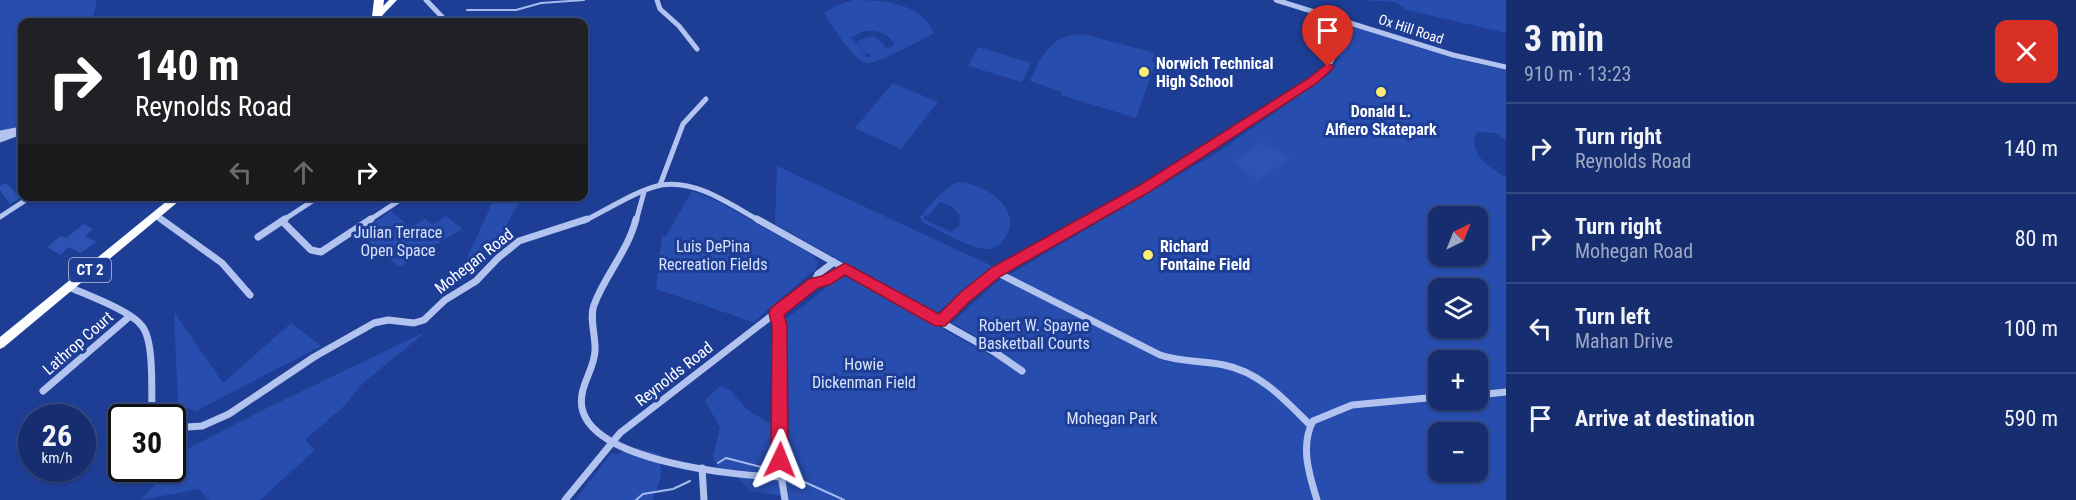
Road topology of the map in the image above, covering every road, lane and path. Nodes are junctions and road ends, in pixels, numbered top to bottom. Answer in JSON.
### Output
{"nodes":[{"id":1,"x":379,"y":0,"type":"edge"},
{"id":2,"x":393,"y":0,"type":"edge"},
{"id":3,"x":426,"y":0,"type":"edge"},
{"id":4,"x":657,"y":0,"type":"edge"},
{"id":5,"x":1276,"y":0,"type":"edge"},
{"id":6,"x":374,"y":18,"type":"edge"},
{"id":7,"x":376,"y":18,"type":"edge"},
{"id":8,"x":443,"y":18,"type":"edge"},
{"id":9,"x":1347,"y":21,"type":"junction"},
{"id":10,"x":697,"y":49,"type":"dead end"},
{"id":11,"x":1506,"y":67,"type":"edge"},
{"id":12,"x":706,"y":99,"type":"dead end"},
{"id":13,"x":18,"y":132,"type":"edge"},
{"id":14,"x":18,"y":133,"type":"edge"},
{"id":15,"x":0,"y":134,"type":"edge"},
{"id":16,"x":0,"y":140,"type":"edge"},
{"id":17,"x":660,"y":185,"type":"junction"},
{"id":18,"x":644,"y":192,"type":"junction"},
{"id":19,"x":24,"y":201,"type":"edge"},
{"id":20,"x":174,"y":201,"type":"edge"},
{"id":21,"x":312,"y":201,"type":"edge"},
{"id":22,"x":398,"y":201,"type":"edge"},
{"id":23,"x":156,"y":216,"type":"junction"},
{"id":24,"x":0,"y":217,"type":"edge"},
{"id":25,"x":282,"y":221,"type":"junction"},
{"id":26,"x":258,"y":237,"type":"dead end"},
{"id":27,"x":834,"y":262,"type":"junction"},
{"id":28,"x":845,"y":268,"type":"junction"},
{"id":29,"x":996,"y":272,"type":"junction"},
{"id":30,"x":814,"y":283,"type":"junction"},
{"id":31,"x":69,"y":287,"type":"junction"},
{"id":32,"x":250,"y":295,"type":"dead end"},
{"id":33,"x":776,"y":313,"type":"junction"},
{"id":34,"x":130,"y":315,"type":"junction"},
{"id":35,"x":940,"y":322,"type":"junction"},
{"id":36,"x":0,"y":344,"type":"edge"},
{"id":37,"x":1022,"y":371,"type":"dead end"},
{"id":38,"x":43,"y":391,"type":"dead end"},
{"id":39,"x":1506,"y":392,"type":"edge"},
{"id":40,"x":1488,"y":394,"type":"edge"},
{"id":41,"x":1428,"y":398,"type":"edge"},
{"id":42,"x":152,"y":404,"type":"edge"},
{"id":43,"x":1310,"y":425,"type":"junction"},
{"id":44,"x":186,"y":427,"type":"edge"},
{"id":45,"x":612,"y":441,"type":"junction"},
{"id":46,"x":702,"y":468,"type":"junction"},
{"id":47,"x":781,"y":477,"type":"junction"},
{"id":48,"x":565,"y":500,"type":"edge"},
{"id":49,"x":704,"y":500,"type":"edge"},
{"id":50,"x":785,"y":500,"type":"edge"},
{"id":51,"x":1317,"y":500,"type":"edge"}],
"edges":[{"from":1,"to":6,"type":"highway"},
{"from":2,"to":7,"type":"highway"},
{"from":3,"to":8,"type":"street"},
{"from":4,"to":10,"type":"street"},
{"from":5,"to":9,"type":"street","name":"Ox Hill Road"},
{"from":9,"to":11,"type":"street","name":"Ox Hill Road"},
{"from":9,"to":29,"type":"street"},
{"from":12,"to":17,"type":"street"},
{"from":13,"to":15,"type":"street"},
{"from":14,"to":16,"type":"street"},
{"from":17,"to":18,"type":"street","name":"Mohegan Road"},
{"from":17,"to":27,"type":"street","name":"Mohegan Road"},
{"from":18,"to":44,"type":"street","name":"Mohegan Road"},
{"from":18,"to":45,"type":"street"},
{"from":19,"to":24,"type":"street"},
{"from":20,"to":23,"type":"highway","number":"CT 2"},
{"from":21,"to":25,"type":"street"},
{"from":22,"to":25,"type":"street"},
{"from":23,"to":31,"type":"highway","number":"CT 2"},
{"from":23,"to":32,"type":"street"},
{"from":25,"to":26,"type":"street"},
{"from":27,"to":28,"type":"street","name":"Mohegan Road"},
{"from":27,"to":30,"type":"street","name":"Reynolds Road"},
{"from":28,"to":30,"type":"street","name":"Reynolds Road"},
{"from":28,"to":35,"type":"street","name":"Mohegan Road"},
{"from":29,"to":35,"type":"street"},
{"from":29,"to":43,"type":"street"},
{"from":30,"to":33,"type":"street","name":"Reynolds Road"},
{"from":31,"to":34,"type":"street"},
{"from":31,"to":36,"type":"highway","number":"CT 2"},
{"from":33,"to":45,"type":"street","name":"Reynolds Road"},
{"from":33,"to":47,"type":"street"},
{"from":34,"to":38,"type":"street","name":"Lathrop Court"},
{"from":34,"to":42,"type":"street"},
{"from":35,"to":37,"type":"street","name":"Mohegan Road"},
{"from":39,"to":40,"type":"street"},
{"from":41,"to":43,"type":"street"},
{"from":43,"to":51,"type":"street"},
{"from":45,"to":46,"type":"street"},
{"from":45,"to":48,"type":"street","name":"Reynolds Road"},
{"from":46,"to":47,"type":"street"},
{"from":46,"to":49,"type":"street"},
{"from":47,"to":50,"type":"street"}]}
